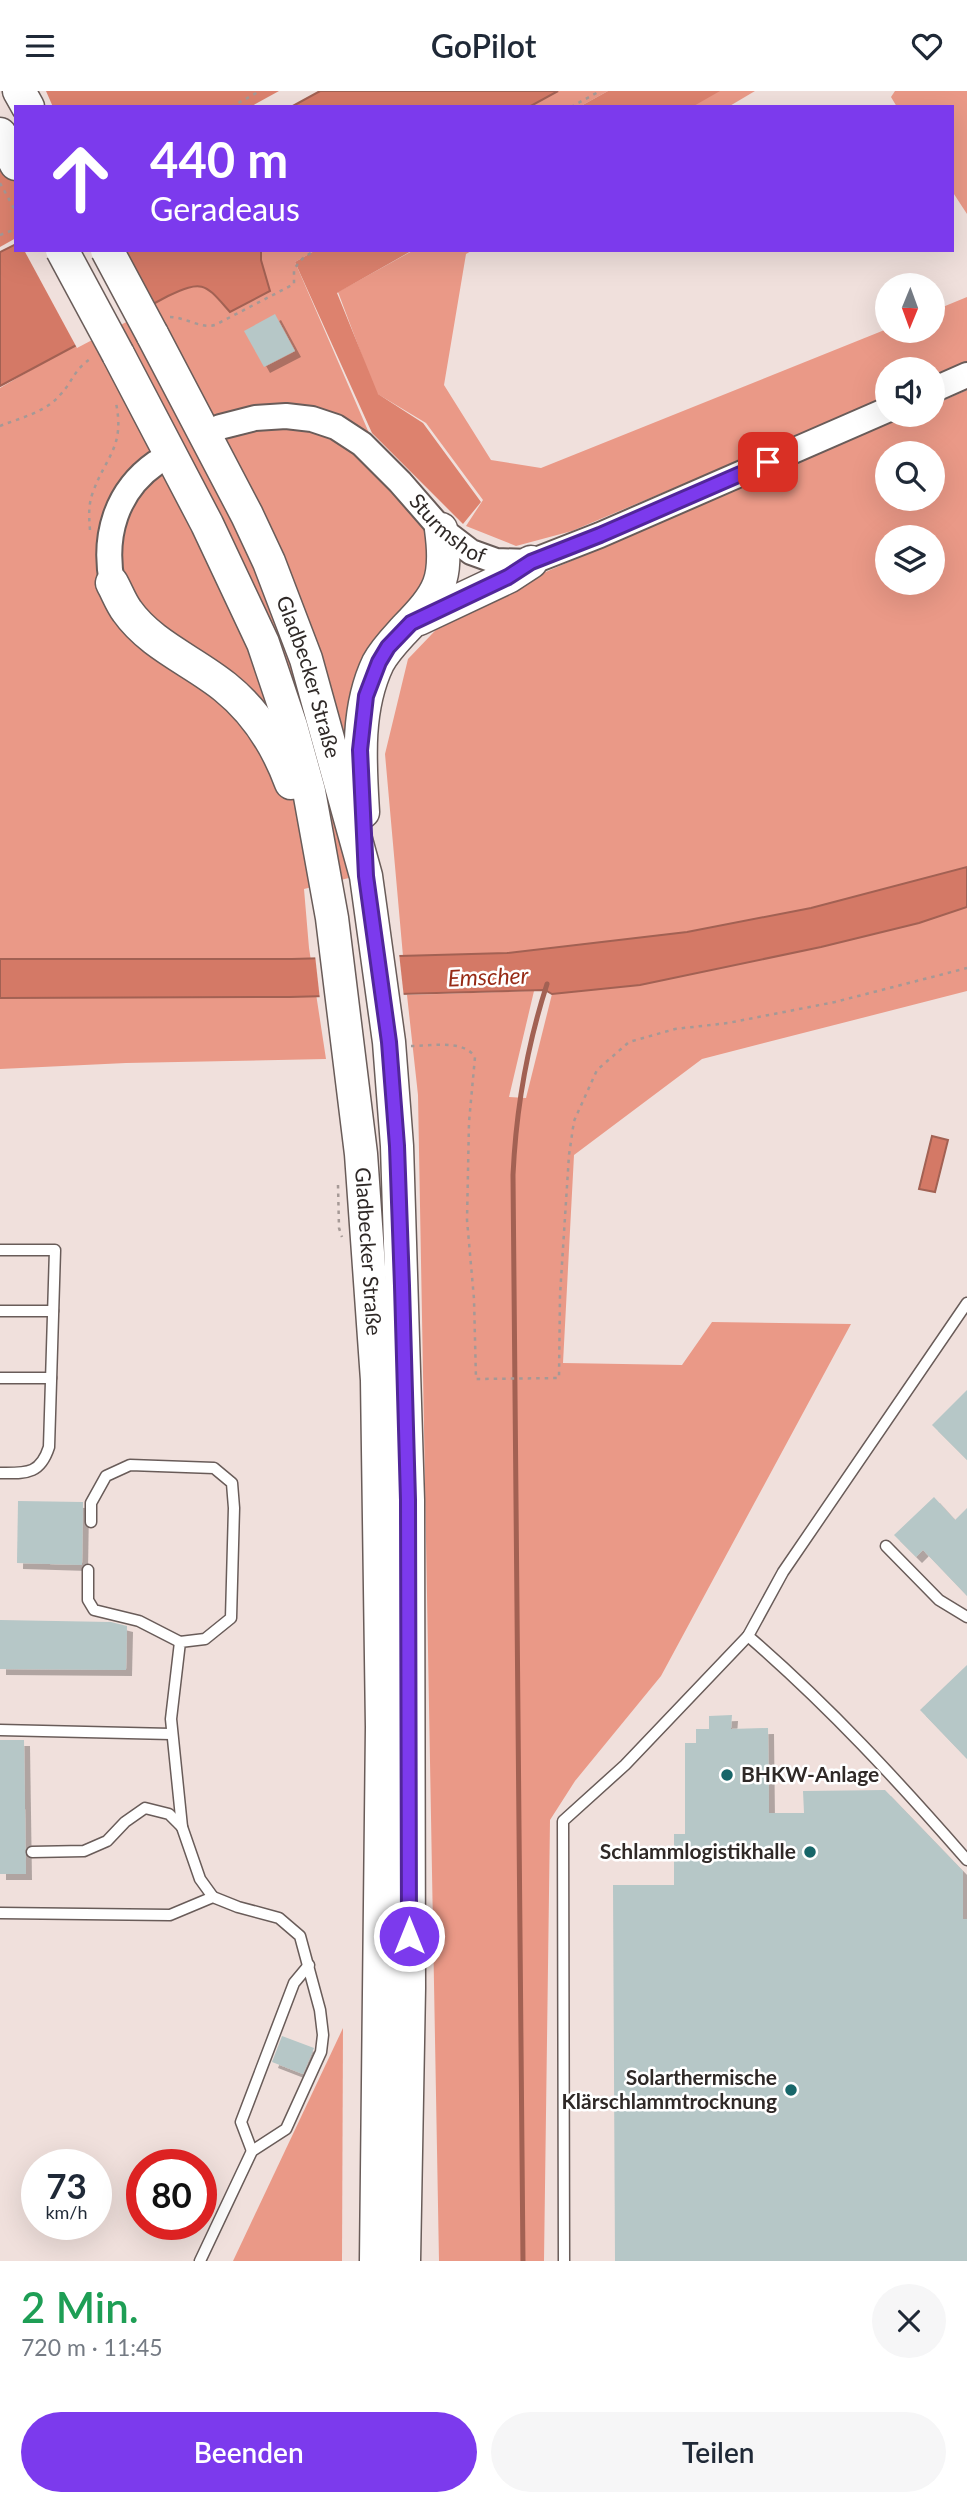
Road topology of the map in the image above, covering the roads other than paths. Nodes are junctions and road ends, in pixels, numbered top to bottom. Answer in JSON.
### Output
{"nodes":[{"id":1,"x":0,"y":134,"type":"edge"},
{"id":2,"x":0,"y":147,"type":"edge"},
{"id":3,"x":14,"y":160,"type":"edge"},
{"id":4,"x":14,"y":166,"type":"edge"},
{"id":5,"x":63,"y":252,"type":"edge"},
{"id":6,"x":108,"y":252,"type":"edge"},
{"id":7,"x":967,"y":375,"type":"edge"},
{"id":8,"x":945,"y":385,"type":"edge"},
{"id":9,"x":875,"y":415,"type":"edge"},
{"id":10,"x":220,"y":427,"type":"dead end"},
{"id":11,"x":156,"y":463,"type":"dead end"},
{"id":12,"x":441,"y":529,"type":"junction"},
{"id":13,"x":531,"y":562,"type":"junction"},
{"id":14,"x":107,"y":585,"type":"joint"},
{"id":15,"x":411,"y":623,"type":"junction"},
{"id":16,"x":366,"y":876,"type":"junction"},
{"id":17,"x":333,"y":924,"type":"junction"},
{"id":18,"x":0,"y":1250,"type":"edge"},
{"id":19,"x":967,"y":1303,"type":"edge"},
{"id":20,"x":0,"y":1311,"type":"edge"},
{"id":21,"x":53,"y":1311,"type":"junction"},
{"id":22,"x":0,"y":1378,"type":"edge"},
{"id":23,"x":51,"y":1378,"type":"junction"},
{"id":24,"x":0,"y":1473,"type":"edge"},
{"id":25,"x":91,"y":1523,"type":"dead end"},
{"id":26,"x":886,"y":1546,"type":"dead end"},
{"id":27,"x":88,"y":1570,"type":"dead end"},
{"id":28,"x":967,"y":1617,"type":"edge"},
{"id":29,"x":748,"y":1636,"type":"junction"},
{"id":30,"x":180,"y":1642,"type":"junction"},
{"id":31,"x":0,"y":1730,"type":"edge"},
{"id":32,"x":171,"y":1734,"type":"junction"},
{"id":33,"x":182,"y":1827,"type":"junction"},
{"id":34,"x":32,"y":1852,"type":"dead end"},
{"id":35,"x":967,"y":1860,"type":"edge"},
{"id":36,"x":213,"y":1897,"type":"junction"},
{"id":37,"x":0,"y":1913,"type":"edge"},
{"id":38,"x":309,"y":1965,"type":"junction"},
{"id":39,"x":252,"y":2151,"type":"junction"},
{"id":40,"x":392,"y":2151,"type":"junction"},
{"id":41,"x":200,"y":2261,"type":"edge"},
{"id":42,"x":376,"y":2261,"type":"edge"},
{"id":43,"x":404,"y":2261,"type":"edge"},
{"id":44,"x":564,"y":2261,"type":"edge"}],
"edges":[{"from":1,"to":3,"type":"highway"},
{"from":2,"to":4,"type":"highway"},
{"from":5,"to":17,"type":"highway","name":"Gladbecker Straße","bridge":true},
{"from":6,"to":16,"type":"highway","name":"Gladbecker Straße","bridge":true},
{"from":7,"to":8,"type":"street"},
{"from":9,"to":13,"type":"street","name":"Sturmshof"},
{"from":10,"to":12,"type":"street","name":"Sturmshof"},
{"from":11,"to":14,"type":"street"},
{"from":12,"to":13,"type":"street","name":"Sturmshof"},
{"from":12,"to":15,"type":"highway"},
{"from":13,"to":15,"type":"highway"},
{"from":14,"to":17,"type":"highway"},
{"from":15,"to":16,"type":"highway"},
{"from":16,"to":40,"type":"highway","name":"Gladbecker Straße"},
{"from":17,"to":40,"type":"highway","name":"Gladbecker Straße"},
{"from":18,"to":21,"type":"lane"},
{"from":19,"to":29,"type":"lane"},
{"from":20,"to":21,"type":"lane"},
{"from":21,"to":23,"type":"lane"},
{"from":22,"to":23,"type":"lane"},
{"from":23,"to":24,"type":"lane"},
{"from":25,"to":30,"type":"lane"},
{"from":26,"to":28,"type":"lane"},
{"from":27,"to":30,"type":"lane"},
{"from":29,"to":35,"type":"lane"},
{"from":29,"to":44,"type":"lane"},
{"from":30,"to":32,"type":"lane"},
{"from":31,"to":32,"type":"lane"},
{"from":32,"to":33,"type":"lane"},
{"from":33,"to":34,"type":"lane"},
{"from":33,"to":36,"type":"lane"},
{"from":36,"to":37,"type":"lane"},
{"from":36,"to":38,"type":"lane"},
{"from":38,"to":39,"type":"lane"},
{"from":38,"to":39,"type":"lane"},
{"from":39,"to":41,"type":"lane"},
{"from":40,"to":42,"type":"highway"},
{"from":40,"to":43,"type":"highway"}]}
